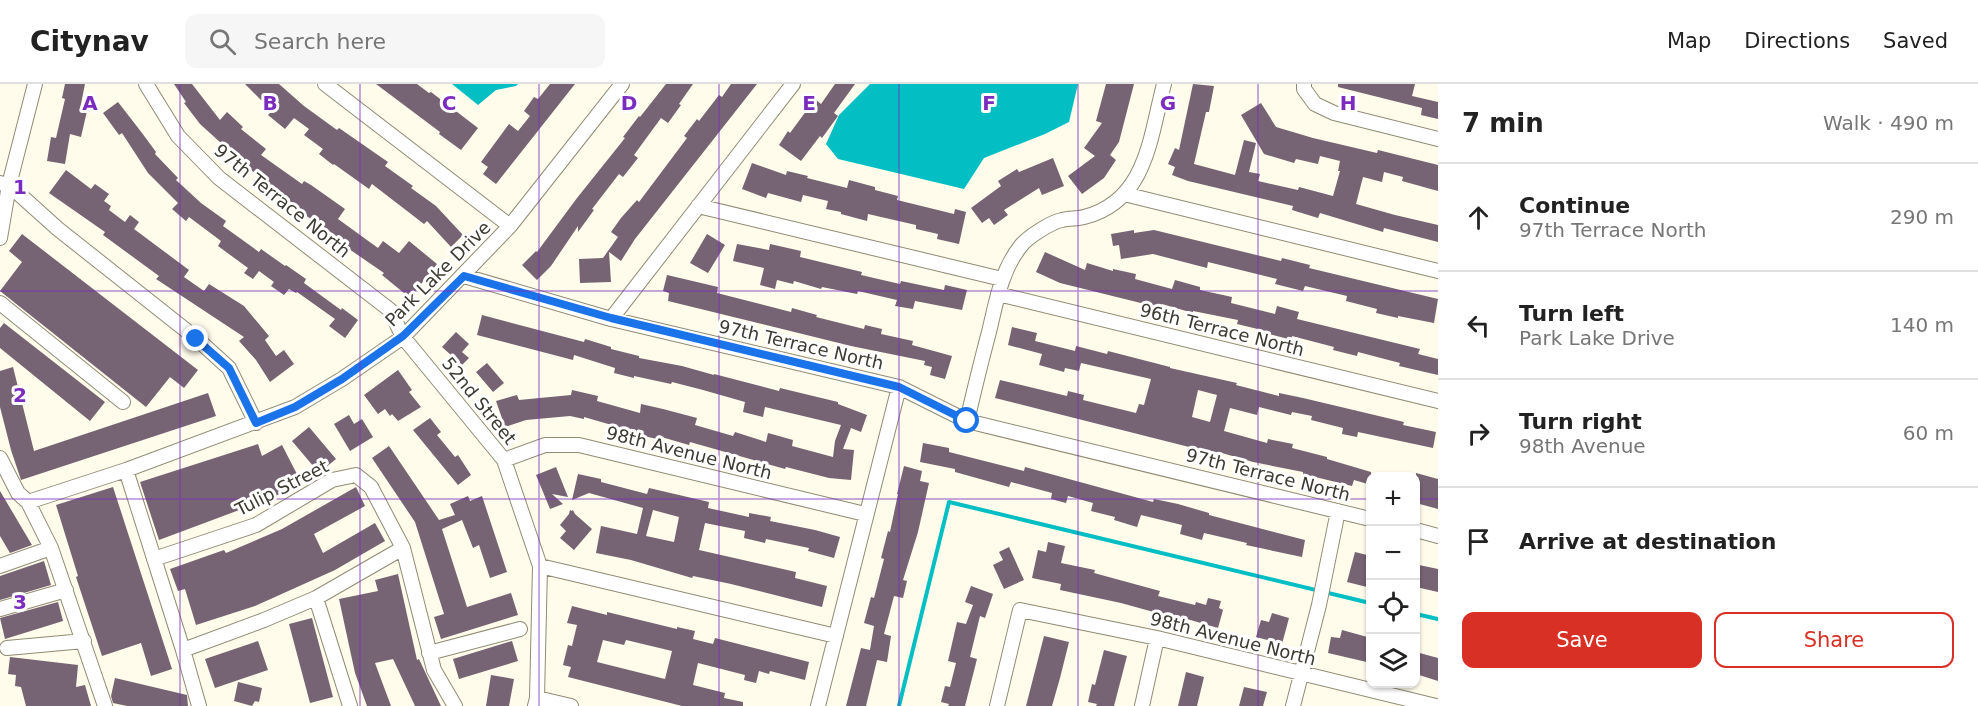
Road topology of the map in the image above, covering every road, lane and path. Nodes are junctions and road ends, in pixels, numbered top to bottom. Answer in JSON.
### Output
{"nodes":[{"id":1,"x":35,"y":84,"type":"edge"},
{"id":2,"x":146,"y":84,"type":"edge"},
{"id":3,"x":325,"y":84,"type":"edge"},
{"id":4,"x":622,"y":84,"type":"edge"},
{"id":5,"x":793,"y":84,"type":"edge"},
{"id":6,"x":1164,"y":84,"type":"edge"},
{"id":7,"x":1304,"y":84,"type":"edge"},
{"id":8,"x":1438,"y":139,"type":"edge"},
{"id":9,"x":4,"y":184,"type":"edge"},
{"id":10,"x":1124,"y":194,"type":"junction"},
{"id":11,"x":699,"y":206,"type":"junction"},
{"id":12,"x":510,"y":226,"type":"junction"},
{"id":13,"x":0,"y":238,"type":"edge"},
{"id":14,"x":1438,"y":271,"type":"edge"},
{"id":15,"x":464,"y":276,"type":"junction"},
{"id":16,"x":1002,"y":279,"type":"junction"},
{"id":17,"x":998,"y":294,"type":"junction"},
{"id":18,"x":0,"y":303,"type":"edge"},
{"id":19,"x":611,"y":318,"type":"junction"},
{"id":20,"x":403,"y":336,"type":"junction"},
{"id":21,"x":899,"y":387,"type":"junction"},
{"id":22,"x":1438,"y":401,"type":"edge"},
{"id":23,"x":123,"y":402,"type":"dead end"},
{"id":24,"x":967,"y":421,"type":"junction"},
{"id":25,"x":256,"y":423,"type":"junction"},
{"id":26,"x":0,"y":458,"type":"edge"},
{"id":27,"x":504,"y":460,"type":"junction"},
{"id":28,"x":126,"y":470,"type":"junction"},
{"id":29,"x":28,"y":502,"type":"junction"},
{"id":30,"x":1338,"y":511,"type":"junction"},
{"id":31,"x":865,"y":514,"type":"junction"},
{"id":32,"x":1366,"y":518,"type":"edge"},
{"id":33,"x":1420,"y":531,"type":"edge"},
{"id":34,"x":1438,"y":536,"type":"edge"},
{"id":35,"x":51,"y":548,"type":"junction"},
{"id":36,"x":404,"y":548,"type":"junction"},
{"id":37,"x":154,"y":559,"type":"junction"},
{"id":38,"x":0,"y":566,"type":"edge"},
{"id":39,"x":540,"y":566,"type":"junction"},
{"id":40,"x":66,"y":590,"type":"junction"},
{"id":41,"x":316,"y":597,"type":"junction"},
{"id":42,"x":0,"y":609,"type":"edge"},
{"id":43,"x":520,"y":629,"type":"dead end"},
{"id":44,"x":836,"y":636,"type":"junction"},
{"id":45,"x":1157,"y":638,"type":"junction"},
{"id":46,"x":84,"y":641,"type":"junction"},
{"id":47,"x":7,"y":648,"type":"dead end"},
{"id":48,"x":183,"y":650,"type":"junction"},
{"id":49,"x":429,"y":653,"type":"junction"},
{"id":50,"x":1300,"y":675,"type":"junction"},
{"id":51,"x":536,"y":702,"type":"edge"},
{"id":52,"x":105,"y":706,"type":"edge"},
{"id":53,"x":199,"y":706,"type":"edge"},
{"id":54,"x":350,"y":706,"type":"edge"},
{"id":55,"x":454,"y":706,"type":"edge"},
{"id":56,"x":571,"y":706,"type":"edge"},
{"id":57,"x":818,"y":706,"type":"edge"},
{"id":58,"x":997,"y":706,"type":"edge"},
{"id":59,"x":1142,"y":706,"type":"edge"},
{"id":60,"x":1293,"y":706,"type":"edge"},
{"id":61,"x":1436,"y":706,"type":"edge"}],
"edges":[{"from":1,"to":9,"type":"street"},
{"from":2,"to":20,"type":"street","name":"97th Terrace North"},
{"from":3,"to":12,"type":"street"},
{"from":4,"to":12,"type":"street","name":"Park Lake Drive"},
{"from":5,"to":11,"type":"street"},
{"from":6,"to":10,"type":"street"},
{"from":7,"to":8,"type":"street"},
{"from":9,"to":13,"type":"street"},
{"from":9,"to":25,"type":"street"},
{"from":10,"to":14,"type":"street"},
{"from":10,"to":16,"type":"street"},
{"from":11,"to":16,"type":"street"},
{"from":11,"to":19,"type":"street"},
{"from":12,"to":15,"type":"street","name":"Park Lake Drive"},
{"from":15,"to":19,"type":"street","name":"97th Terrace North"},
{"from":15,"to":20,"type":"street","name":"Park Lake Drive"},
{"from":16,"to":17,"type":"street"},
{"from":17,"to":22,"type":"street","name":"96th Terrace North"},
{"from":17,"to":24,"type":"street"},
{"from":18,"to":23,"type":"street"},
{"from":19,"to":21,"type":"street","name":"97th Terrace North"},
{"from":20,"to":25,"type":"street","name":"Park Lake Drive"},
{"from":20,"to":27,"type":"street","name":"52nd Street"},
{"from":21,"to":24,"type":"street","name":"97th Terrace North"},
{"from":21,"to":31,"type":"street"},
{"from":24,"to":30,"type":"street","name":"97th Terrace North"},
{"from":25,"to":28,"type":"street","name":"Park Lake Drive"},
{"from":26,"to":29,"type":"street"},
{"from":27,"to":31,"type":"street","name":"98th Avenue North"},
{"from":27,"to":39,"type":"street","name":"52nd Street"},
{"from":28,"to":29,"type":"street","name":"Park Lake Drive"},
{"from":28,"to":37,"type":"street"},
{"from":29,"to":35,"type":"street"},
{"from":30,"to":32,"type":"street","name":"97th Terrace North"},
{"from":30,"to":50,"type":"street"},
{"from":31,"to":44,"type":"street"},
{"from":33,"to":34,"type":"street"},
{"from":35,"to":38,"type":"street"},
{"from":35,"to":40,"type":"street"},
{"from":36,"to":37,"type":"street","name":"Tulip Street"},
{"from":36,"to":41,"type":"street"},
{"from":36,"to":49,"type":"street","name":"Tulip Street"},
{"from":37,"to":48,"type":"street"},
{"from":39,"to":44,"type":"street"},
{"from":39,"to":51,"type":"street","name":"52nd Street"},
{"from":40,"to":42,"type":"street"},
{"from":40,"to":46,"type":"street"},
{"from":41,"to":48,"type":"street"},
{"from":41,"to":54,"type":"street"},
{"from":43,"to":49,"type":"street"},
{"from":44,"to":57,"type":"street"},
{"from":45,"to":50,"type":"street","name":"98th Avenue North"},
{"from":45,"to":58,"type":"street","name":"98th Avenue North"},
{"from":45,"to":59,"type":"street"},
{"from":46,"to":47,"type":"street"},
{"from":46,"to":52,"type":"street"},
{"from":48,"to":53,"type":"street"},
{"from":49,"to":55,"type":"street","name":"Tulip Street"},
{"from":50,"to":60,"type":"street"},
{"from":50,"to":61,"type":"street","name":"98th Avenue North"},
{"from":51,"to":56,"type":"street"}]}
